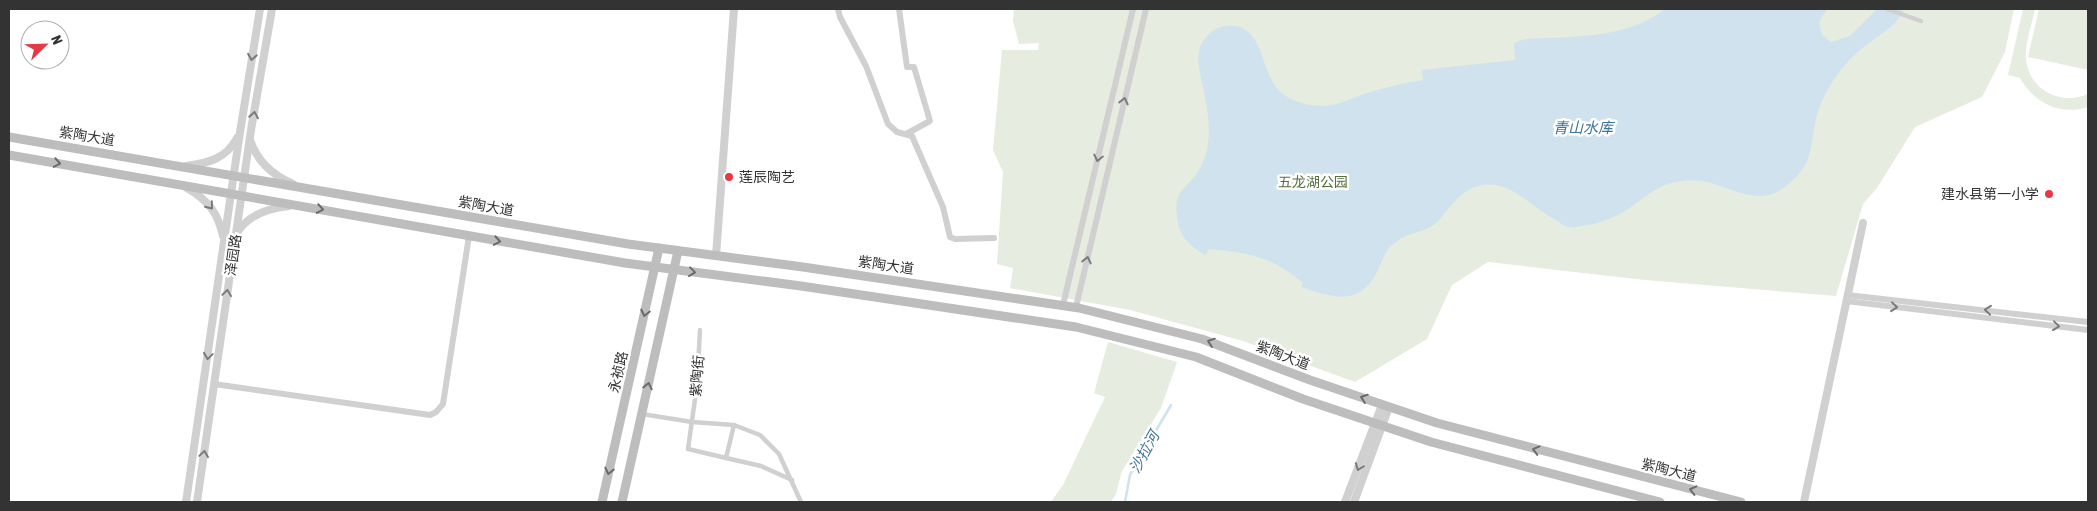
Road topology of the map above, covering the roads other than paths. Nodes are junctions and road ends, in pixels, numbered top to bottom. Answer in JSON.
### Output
{"nodes":[{"id":1,"x":260,"y":9,"type":"edge"},
{"id":2,"x":272,"y":9,"type":"edge"},
{"id":3,"x":734,"y":9,"type":"edge"},
{"id":4,"x":838,"y":9,"type":"edge"},
{"id":5,"x":900,"y":9,"type":"edge"},
{"id":6,"x":1133,"y":9,"type":"edge"},
{"id":7,"x":1146,"y":9,"type":"edge"},
{"id":8,"x":1887,"y":9,"type":"edge"},
{"id":9,"x":1921,"y":21,"type":"dead end"},
{"id":10,"x":240,"y":132,"type":"junction"},
{"id":11,"x":906,"y":134,"type":"junction"},
{"id":12,"x":9,"y":137,"type":"edge"},
{"id":13,"x":250,"y":138,"type":"junction"},
{"id":14,"x":9,"y":155,"type":"edge"},
{"id":15,"x":184,"y":166,"type":"junction"},
{"id":16,"x":234,"y":175,"type":"junction"},
{"id":17,"x":244,"y":177,"type":"junction"},
{"id":18,"x":181,"y":184,"type":"junction"},
{"id":19,"x":302,"y":187,"type":"junction"},
{"id":20,"x":231,"y":194,"type":"junction"},
{"id":21,"x":242,"y":195,"type":"junction"},
{"id":22,"x":297,"y":205,"type":"junction"},
{"id":23,"x":1863,"y":223,"type":"dead end"},
{"id":24,"x":236,"y":235,"type":"junction"},
{"id":25,"x":469,"y":236,"type":"junction"},
{"id":26,"x":994,"y":238,"type":"dead end"},
{"id":27,"x":224,"y":240,"type":"junction"},
{"id":28,"x":660,"y":248,"type":"junction"},
{"id":29,"x":678,"y":251,"type":"junction"},
{"id":30,"x":716,"y":256,"type":"junction"},
{"id":31,"x":655,"y":267,"type":"junction"},
{"id":32,"x":674,"y":270,"type":"junction"},
{"id":33,"x":1846,"y":298,"type":"junction"},
{"id":34,"x":1063,"y":305,"type":"junction"},
{"id":35,"x":1076,"y":307,"type":"junction"},
{"id":36,"x":2088,"y":322,"type":"edge"},
{"id":37,"x":700,"y":330,"type":"dead end"},
{"id":38,"x":2088,"y":330,"type":"edge"},
{"id":39,"x":214,"y":384,"type":"junction"},
{"id":40,"x":1386,"y":406,"type":"junction"},
{"id":41,"x":642,"y":414,"type":"junction"},
{"id":42,"x":692,"y":422,"type":"junction"},
{"id":43,"x":1379,"y":424,"type":"junction"},
{"id":44,"x":734,"y":425,"type":"junction"},
{"id":45,"x":726,"y":458,"type":"junction"},
{"id":46,"x":792,"y":480,"type":"junction"},
{"id":47,"x":186,"y":502,"type":"edge"},
{"id":48,"x":197,"y":502,"type":"edge"},
{"id":49,"x":602,"y":502,"type":"edge"},
{"id":50,"x":622,"y":502,"type":"edge"},
{"id":51,"x":801,"y":502,"type":"edge"},
{"id":52,"x":1345,"y":502,"type":"edge"},
{"id":53,"x":1354,"y":502,"type":"edge"},
{"id":54,"x":1660,"y":502,"type":"edge"},
{"id":55,"x":1741,"y":502,"type":"edge"},
{"id":56,"x":1804,"y":502,"type":"edge"}],
"edges":[{"from":1,"to":10,"type":"street","name":"泽园路","one_way":true},
{"from":13,"to":2,"type":"street","name":"泽园路","one_way":true},
{"from":3,"to":30,"type":"street"},
{"from":4,"to":11,"type":"street"},
{"from":5,"to":11,"type":"street"},
{"from":6,"to":34,"type":"street","one_way":true},
{"from":35,"to":7,"type":"street","one_way":true},
{"from":8,"to":9,"type":"street"},
{"from":10,"to":15,"type":"street"},
{"from":10,"to":16,"type":"street","name":"泽园路"},
{"from":11,"to":26,"type":"street"},
{"from":12,"to":15,"type":"main road","name":"紫陶大道"},
{"from":13,"to":17,"type":"street","name":"泽园路"},
{"from":13,"to":19,"type":"street"},
{"from":14,"to":18,"type":"main road","one_way":true},
{"from":15,"to":16,"type":"main road","name":"紫陶大道"},
{"from":16,"to":17,"type":"main road","name":"紫陶大道"},
{"from":16,"to":20,"type":"street","name":"泽园路"},
{"from":17,"to":19,"type":"main road","name":"紫陶大道"},
{"from":17,"to":21,"type":"street","name":"泽园路"},
{"from":18,"to":20,"type":"main road"},
{"from":18,"to":27,"type":"street","one_way":true},
{"from":19,"to":28,"type":"main road","name":"紫陶大道"},
{"from":20,"to":21,"type":"main road"},
{"from":20,"to":27,"type":"street","name":"泽园路"},
{"from":21,"to":22,"type":"main road"},
{"from":21,"to":24,"type":"street","name":"泽园路"},
{"from":22,"to":24,"type":"street"},
{"from":22,"to":25,"type":"main road","one_way":true},
{"from":23,"to":33,"type":"street"},
{"from":39,"to":24,"type":"street","name":"泽园路","one_way":true},
{"from":25,"to":31,"type":"main road","one_way":true},
{"from":25,"to":39,"type":"street"},
{"from":27,"to":47,"type":"street","name":"泽园路","one_way":true},
{"from":28,"to":29,"type":"main road","name":"紫陶大道"},
{"from":28,"to":31,"type":"main road","name":"永祯路"},
{"from":29,"to":30,"type":"main road","name":"紫陶大道"},
{"from":29,"to":32,"type":"main road"},
{"from":30,"to":34,"type":"main road","name":"紫陶大道"},
{"from":31,"to":32,"type":"main road"},
{"from":31,"to":49,"type":"main road","name":"永祯路","one_way":true},
{"from":41,"to":32,"type":"main road","one_way":true},
{"from":32,"to":43,"type":"main road","one_way":true},
{"from":36,"to":33,"type":"street","one_way":true},
{"from":33,"to":38,"type":"street","one_way":true},
{"from":33,"to":56,"type":"street"},
{"from":34,"to":35,"type":"main road","name":"紫陶大道"},
{"from":40,"to":35,"type":"main road","name":"紫陶大道","one_way":true},
{"from":37,"to":42,"type":"street","name":"紫陶街"},
{"from":48,"to":39,"type":"street","name":"泽园路","one_way":true},
{"from":40,"to":43,"type":"street"},
{"from":55,"to":40,"type":"main road","name":"紫陶大道","one_way":true},
{"from":41,"to":42,"type":"street"},
{"from":41,"to":50,"type":"main road"},
{"from":42,"to":44,"type":"street"},
{"from":42,"to":45,"type":"street","name":"紫陶街"},
{"from":43,"to":52,"type":"street","one_way":true},
{"from":43,"to":53,"type":"street"},
{"from":43,"to":54,"type":"main road"},
{"from":44,"to":45,"type":"street"},
{"from":44,"to":46,"type":"street"},
{"from":45,"to":46,"type":"street"},
{"from":46,"to":51,"type":"street"}]}
